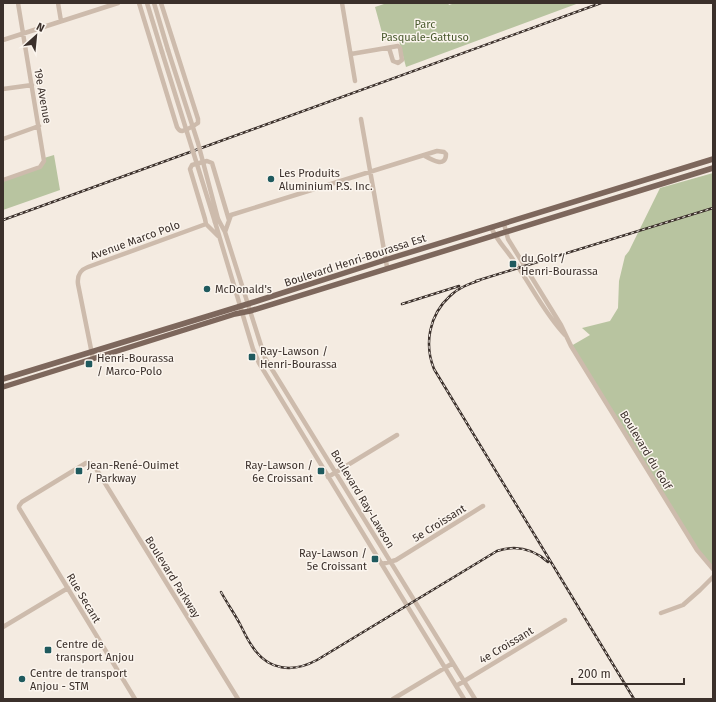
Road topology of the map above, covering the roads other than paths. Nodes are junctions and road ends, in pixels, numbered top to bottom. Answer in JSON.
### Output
{"nodes":[{"id":1,"x":18,"y":3,"type":"edge"},
{"id":2,"x":58,"y":3,"type":"edge"},
{"id":3,"x":99,"y":3,"type":"edge"},
{"id":4,"x":118,"y":3,"type":"edge"},
{"id":5,"x":139,"y":3,"type":"edge"},
{"id":6,"x":147,"y":3,"type":"edge"},
{"id":7,"x":154,"y":3,"type":"edge"},
{"id":8,"x":161,"y":3,"type":"edge"},
{"id":9,"x":342,"y":3,"type":"edge"},
{"id":10,"x":100,"y":9,"type":"junction"},
{"id":11,"x":61,"y":21,"type":"junction"},
{"id":12,"x":23,"y":34,"type":"junction"},
{"id":13,"x":3,"y":40,"type":"edge"},
{"id":14,"x":389,"y":48,"type":"dead end"},
{"id":15,"x":351,"y":54,"type":"junction"},
{"id":16,"x":355,"y":81,"type":"dead end"},
{"id":17,"x":32,"y":85,"type":"junction"},
{"id":18,"x":3,"y":89,"type":"edge"},
{"id":19,"x":361,"y":119,"type":"dead end"},
{"id":20,"x":39,"y":126,"type":"junction"},
{"id":21,"x":3,"y":139,"type":"edge"},
{"id":22,"x":425,"y":156,"type":"dead end"},
{"id":23,"x":713,"y":159,"type":"edge"},
{"id":24,"x":713,"y":168,"type":"edge"},
{"id":25,"x":370,"y":171,"type":"junction"},
{"id":26,"x":3,"y":180,"type":"edge"},
{"id":27,"x":217,"y":220,"type":"junction"},
{"id":28,"x":229,"y":220,"type":"junction"},
{"id":29,"x":206,"y":224,"type":"junction"},
{"id":30,"x":504,"y":224,"type":"junction"},
{"id":31,"x":491,"y":227,"type":"junction"},
{"id":32,"x":506,"y":231,"type":"junction"},
{"id":33,"x":225,"y":232,"type":"junction"},
{"id":34,"x":494,"y":235,"type":"junction"},
{"id":35,"x":220,"y":237,"type":"junction"},
{"id":36,"x":385,"y":260,"type":"junction"},
{"id":37,"x":387,"y":268,"type":"junction"},
{"id":38,"x":248,"y":304,"type":"junction"},
{"id":39,"x":240,"y":306,"type":"junction"},
{"id":40,"x":250,"y":311,"type":"junction"},
{"id":41,"x":242,"y":313,"type":"junction"},
{"id":42,"x":567,"y":338,"type":"junction"},
{"id":43,"x":92,"y":352,"type":"junction"},
{"id":44,"x":94,"y":359,"type":"junction"},
{"id":45,"x":3,"y":379,"type":"edge"},
{"id":46,"x":3,"y":387,"type":"edge"},
{"id":47,"x":397,"y":435,"type":"dead end"},
{"id":48,"x":328,"y":459,"type":"junction"},
{"id":49,"x":320,"y":463,"type":"junction"},
{"id":50,"x":336,"y":472,"type":"junction"},
{"id":51,"x":328,"y":477,"type":"junction"},
{"id":52,"x":19,"y":506,"type":"joint"},
{"id":53,"x":483,"y":506,"type":"dead end"},
{"id":54,"x":390,"y":562,"type":"junction"},
{"id":55,"x":382,"y":564,"type":"junction"},
{"id":56,"x":713,"y":569,"type":"edge"},
{"id":57,"x":713,"y":577,"type":"edge"},
{"id":58,"x":68,"y":588,"type":"junction"},
{"id":59,"x":661,"y":613,"type":"dead end"},
{"id":60,"x":565,"y":620,"type":"dead end"},
{"id":61,"x":3,"y":627,"type":"edge"},
{"id":62,"x":453,"y":663,"type":"junction"},
{"id":63,"x":445,"y":668,"type":"junction"},
{"id":64,"x":464,"y":681,"type":"junction"},
{"id":65,"x":456,"y":686,"type":"junction"},
{"id":66,"x":135,"y":699,"type":"edge"},
{"id":67,"x":238,"y":699,"type":"edge"},
{"id":68,"x":393,"y":699,"type":"edge"},
{"id":69,"x":464,"y":699,"type":"edge"},
{"id":70,"x":475,"y":699,"type":"edge"}],
"edges":[{"from":1,"to":12,"type":"street","name":"19e Avenue"},
{"from":2,"to":11,"type":"street"},
{"from":3,"to":10,"type":"street"},
{"from":4,"to":10,"type":"street"},
{"from":5,"to":8,"type":"street"},
{"from":6,"to":27,"type":"street","bridge":true},
{"from":7,"to":27,"type":"street","bridge":true},
{"from":9,"to":15,"type":"street"},
{"from":10,"to":11,"type":"street"},
{"from":11,"to":12,"type":"street"},
{"from":12,"to":13,"type":"street"},
{"from":12,"to":17,"type":"street","name":"19e Avenue"},
{"from":14,"to":15,"type":"street"},
{"from":15,"to":16,"type":"street"},
{"from":17,"to":18,"type":"street"},
{"from":17,"to":20,"type":"street","name":"19e Avenue"},
{"from":19,"to":25,"type":"street"},
{"from":20,"to":21,"type":"street"},
{"from":20,"to":26,"type":"street","name":"19e Avenue"},
{"from":22,"to":25,"type":"street"},
{"from":23,"to":30,"type":"main road","name":"Boulevard Henri-Bourassa Est"},
{"from":24,"to":32,"type":"main road","name":"Boulevard Henri-Bourassa Est"},
{"from":25,"to":28,"type":"street"},
{"from":25,"to":36,"type":"street"},
{"from":27,"to":33,"type":"street","name":"Boulevard Ray-Lawson"},
{"from":27,"to":35,"type":"street","name":"Boulevard Ray-Lawson"},
{"from":28,"to":29,"type":"street"},
{"from":28,"to":33,"type":"street"},
{"from":29,"to":35,"type":"street"},
{"from":29,"to":43,"type":"street","name":"Avenue Marco Polo"},
{"from":30,"to":31,"type":"main road","name":"Boulevard Henri-Bourassa Est"},
{"from":30,"to":32,"type":"street","name":"Boulevard du Golf"},
{"from":31,"to":34,"type":"street","name":"Boulevard du Golf"},
{"from":31,"to":36,"type":"main road","name":"Boulevard Henri-Bourassa Est"},
{"from":32,"to":34,"type":"main road","name":"Boulevard Henri-Bourassa Est"},
{"from":32,"to":42,"type":"street","name":"Boulevard du Golf"},
{"from":33,"to":38,"type":"street","name":"Boulevard Ray-Lawson"},
{"from":34,"to":37,"type":"main road","name":"Boulevard Henri-Bourassa Est"},
{"from":34,"to":42,"type":"street","name":"Boulevard du Golf"},
{"from":35,"to":39,"type":"street","name":"Boulevard Ray-Lawson"},
{"from":36,"to":37,"type":"street"},
{"from":36,"to":38,"type":"main road","name":"Boulevard Henri-Bourassa Est"},
{"from":37,"to":40,"type":"main road","name":"Boulevard Henri-Bourassa Est"},
{"from":38,"to":39,"type":"main road","name":"Boulevard Henri-Bourassa Est"},
{"from":38,"to":40,"type":"street","name":"Boulevard Ray-Lawson"},
{"from":39,"to":41,"type":"street","name":"Boulevard Ray-Lawson"},
{"from":39,"to":43,"type":"main road","name":"Boulevard Henri-Bourassa Est"},
{"from":40,"to":41,"type":"main road","name":"Boulevard Henri-Bourassa Est"},
{"from":40,"to":48,"type":"street","name":"Boulevard Ray-Lawson"},
{"from":41,"to":44,"type":"main road","name":"Boulevard Henri-Bourassa Est"},
{"from":41,"to":49,"type":"street","name":"Boulevard Ray-Lawson"},
{"from":42,"to":56,"type":"street","name":"Boulevard du Golf"},
{"from":43,"to":44,"type":"street"},
{"from":43,"to":45,"type":"main road","name":"Boulevard Henri-Bourassa Est"},
{"from":44,"to":46,"type":"main road","name":"Boulevard Henri-Bourassa Est"},
{"from":47,"to":50,"type":"street"},
{"from":48,"to":49,"type":"street"},
{"from":48,"to":50,"type":"street","name":"Boulevard Ray-Lawson"},
{"from":49,"to":51,"type":"street","name":"Boulevard Ray-Lawson"},
{"from":50,"to":51,"type":"street"},
{"from":50,"to":54,"type":"street","name":"Boulevard Ray-Lawson"},
{"from":51,"to":55,"type":"street","name":"Boulevard Ray-Lawson"},
{"from":52,"to":58,"type":"street","name":"Rue Secant"},
{"from":52,"to":67,"type":"street","name":"Boulevard Parkway"},
{"from":53,"to":54,"type":"street","name":"5e Croissant"},
{"from":54,"to":55,"type":"street","name":"5e Croissant"},
{"from":54,"to":62,"type":"street","name":"Boulevard Ray-Lawson"},
{"from":55,"to":63,"type":"street","name":"Boulevard Ray-Lawson"},
{"from":57,"to":59,"type":"street"},
{"from":58,"to":61,"type":"street"},
{"from":58,"to":66,"type":"street","name":"Rue Secant"},
{"from":60,"to":64,"type":"street","name":"4e Croissant"},
{"from":62,"to":63,"type":"street"},
{"from":62,"to":64,"type":"street","name":"Boulevard Ray-Lawson"},
{"from":63,"to":65,"type":"street","name":"Boulevard Ray-Lawson"},
{"from":63,"to":68,"type":"street"},
{"from":64,"to":65,"type":"street","name":"4e Croissant"},
{"from":64,"to":70,"type":"street","name":"Boulevard Ray-Lawson"},
{"from":65,"to":69,"type":"street","name":"Boulevard Ray-Lawson"}]}
